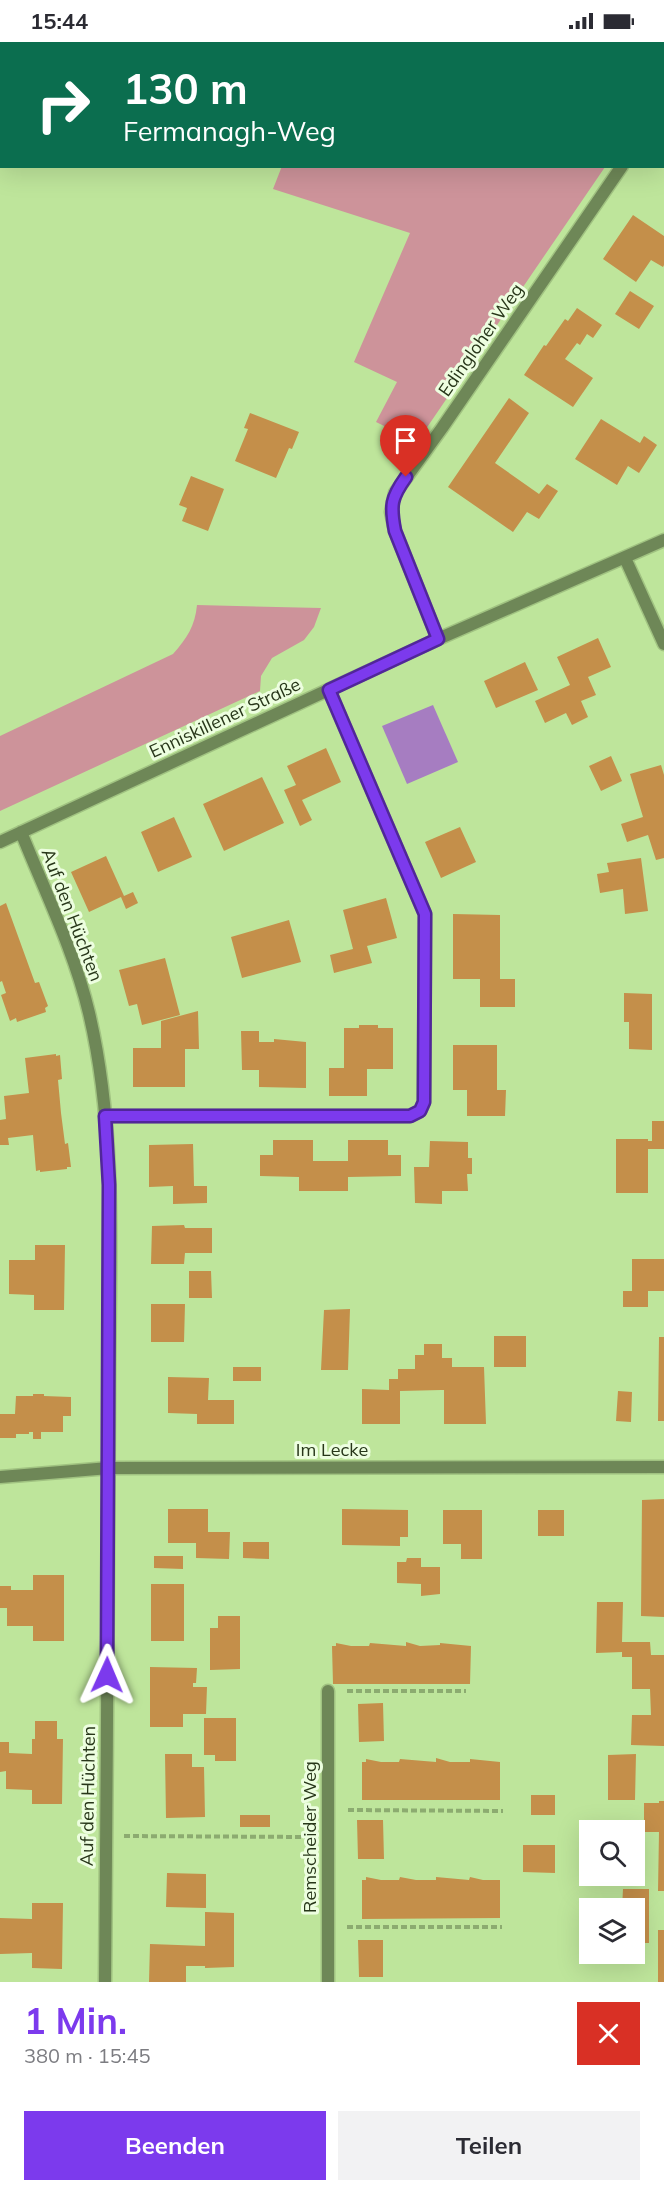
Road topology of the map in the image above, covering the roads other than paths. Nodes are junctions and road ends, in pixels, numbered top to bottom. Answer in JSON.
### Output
{"nodes":[{"id":1,"x":621,"y":168,"type":"edge"},
{"id":2,"x":664,"y":540,"type":"edge"},
{"id":3,"x":625,"y":558,"type":"junction"},
{"id":4,"x":438,"y":639,"type":"junction"},
{"id":5,"x":664,"y":644,"type":"edge"},
{"id":6,"x":329,"y":690,"type":"junction"},
{"id":7,"x":21,"y":832,"type":"junction"},
{"id":8,"x":0,"y":842,"type":"edge"},
{"id":9,"x":105,"y":1116,"type":"junction"},
{"id":10,"x":664,"y":1467,"type":"edge"},
{"id":11,"x":109,"y":1468,"type":"junction"},
{"id":12,"x":0,"y":1477,"type":"edge"},
{"id":13,"x":328,"y":1691,"type":"road end"},
{"id":14,"x":105,"y":1982,"type":"edge"},
{"id":15,"x":328,"y":1982,"type":"edge"}],
"edges":[{"from":1,"to":4,"type":"street","name":"Edingloher Weg"},
{"from":2,"to":3,"type":"street","name":"Enniskillener Straße"},
{"from":3,"to":4,"type":"street","name":"Enniskillener Straße"},
{"from":3,"to":5,"type":"street"},
{"from":4,"to":6,"type":"street","name":"Enniskillener Straße"},
{"from":6,"to":7,"type":"street","name":"Enniskillener Straße"},
{"from":6,"to":9,"type":"street"},
{"from":7,"to":8,"type":"street","name":"Enniskillener Straße"},
{"from":7,"to":9,"type":"street","name":"Auf den Hüchten"},
{"from":9,"to":11,"type":"street","name":"Auf den Hüchten"},
{"from":10,"to":11,"type":"street","name":"Im Lecke"},
{"from":11,"to":12,"type":"street","name":"Im Lecke"},
{"from":11,"to":14,"type":"street","name":"Auf den Hüchten"},
{"from":13,"to":15,"type":"street","name":"Remscheider Weg"}]}
